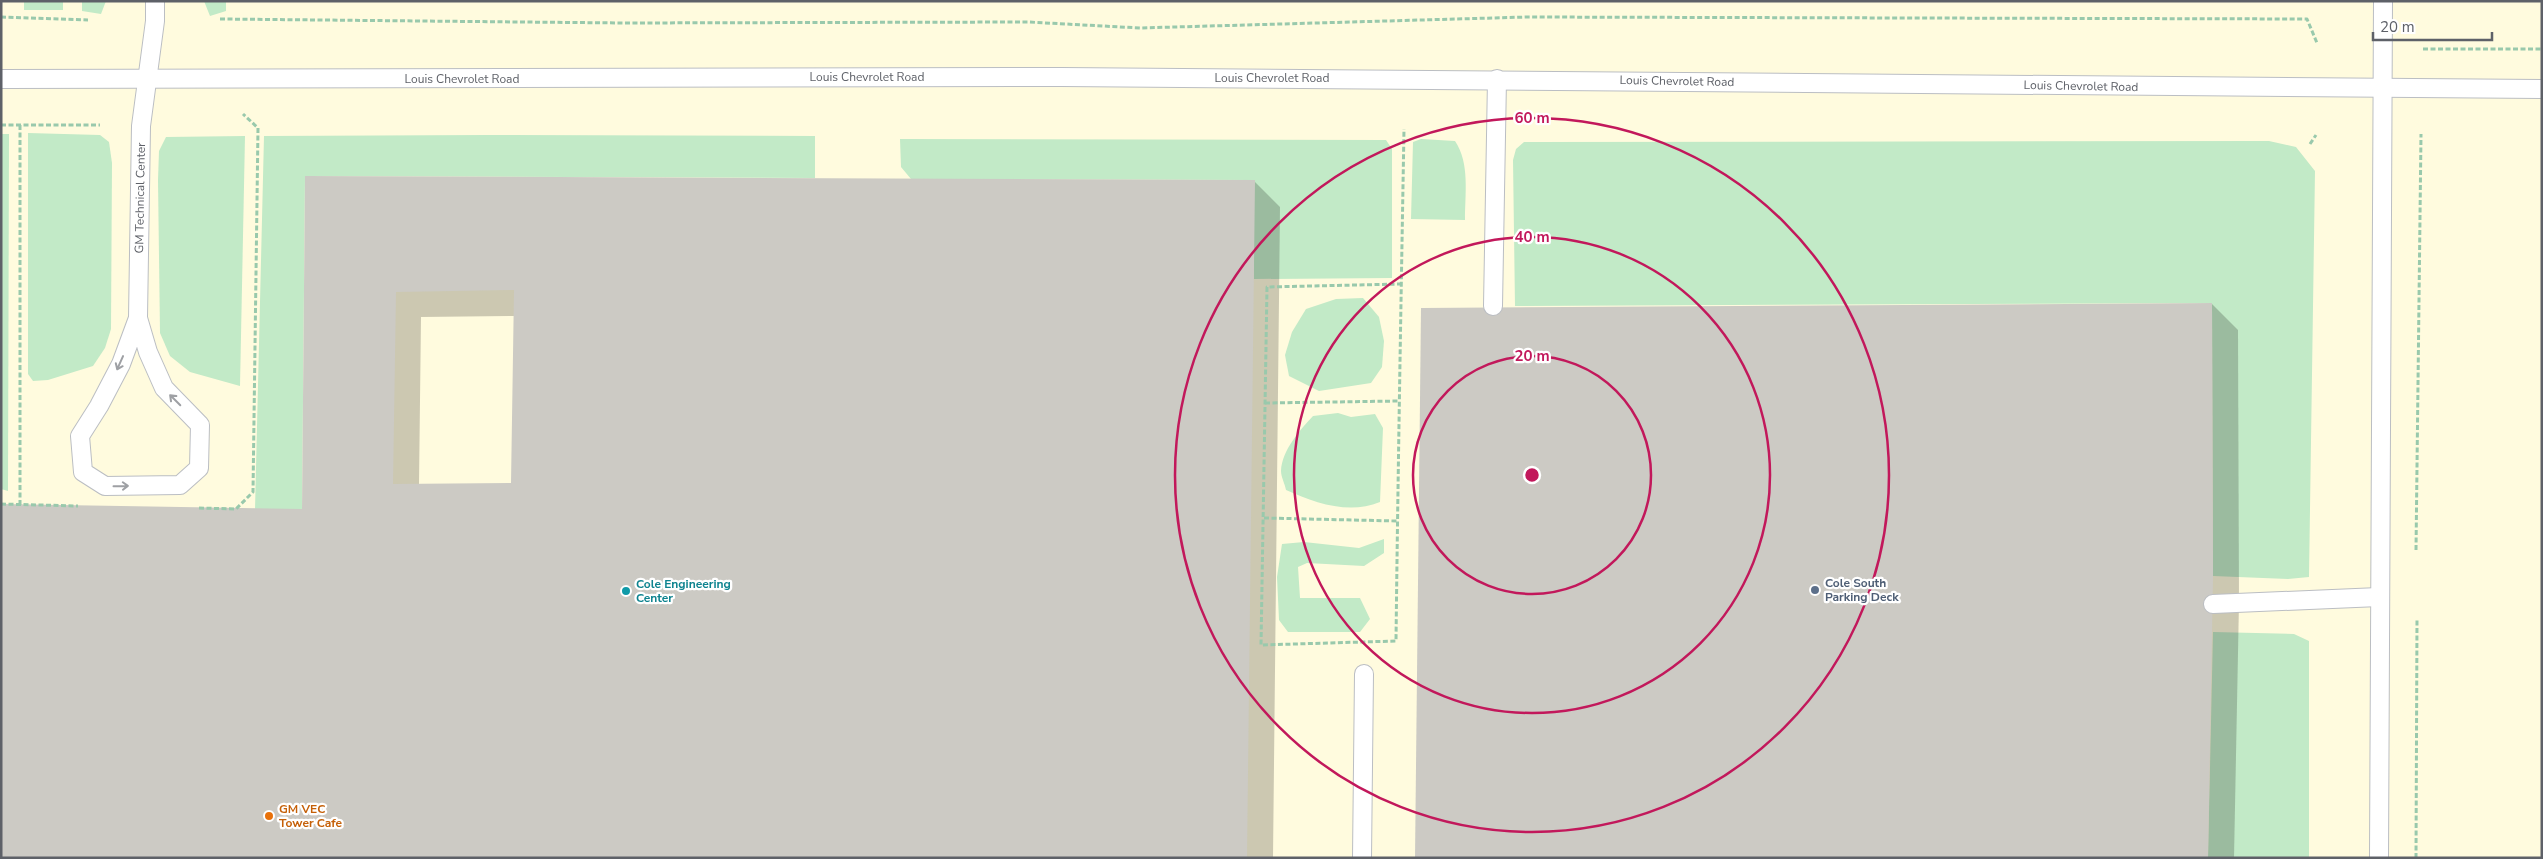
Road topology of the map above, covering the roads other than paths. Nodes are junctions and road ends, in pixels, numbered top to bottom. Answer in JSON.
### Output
{"nodes":[{"id":1,"x":155,"y":1,"type":"edge"},
{"id":2,"x":2383,"y":1,"type":"edge"},
{"id":3,"x":1,"y":79,"type":"edge"},
{"id":4,"x":1497,"y":79,"type":"junction"},
{"id":5,"x":147,"y":80,"type":"junction"},
{"id":6,"x":2383,"y":89,"type":"junction"},
{"id":7,"x":2542,"y":89,"type":"edge"},
{"id":8,"x":1493,"y":306,"type":"dead end"},
{"id":9,"x":138,"y":318,"type":"junction"},
{"id":10,"x":2379,"y":596,"type":"junction"},
{"id":11,"x":2213,"y":604,"type":"dead end"},
{"id":12,"x":1364,"y":674,"type":"dead end"},
{"id":13,"x":1362,"y":858,"type":"edge"},
{"id":14,"x":2379,"y":858,"type":"edge"}],
"edges":[{"from":1,"to":5,"type":"lane","name":"GM Technical Center"},
{"from":2,"to":6,"type":"lane"},
{"from":3,"to":5,"type":"lane","name":"Louis Chevrolet Road"},
{"from":4,"to":5,"type":"lane","name":"Louis Chevrolet Road"},
{"from":4,"to":6,"type":"lane","name":"Louis Chevrolet Road"},
{"from":4,"to":8,"type":"lane"},
{"from":5,"to":9,"type":"lane","name":"GM Technical Center"},
{"from":6,"to":7,"type":"lane","name":"Louis Chevrolet Road"},
{"from":6,"to":10,"type":"lane"},
{"from":9,"to":9,"type":"lane","name":"GM Technical Center","one_way":true},
{"from":10,"to":11,"type":"lane"},
{"from":10,"to":14,"type":"lane"},
{"from":12,"to":13,"type":"lane"}]}
